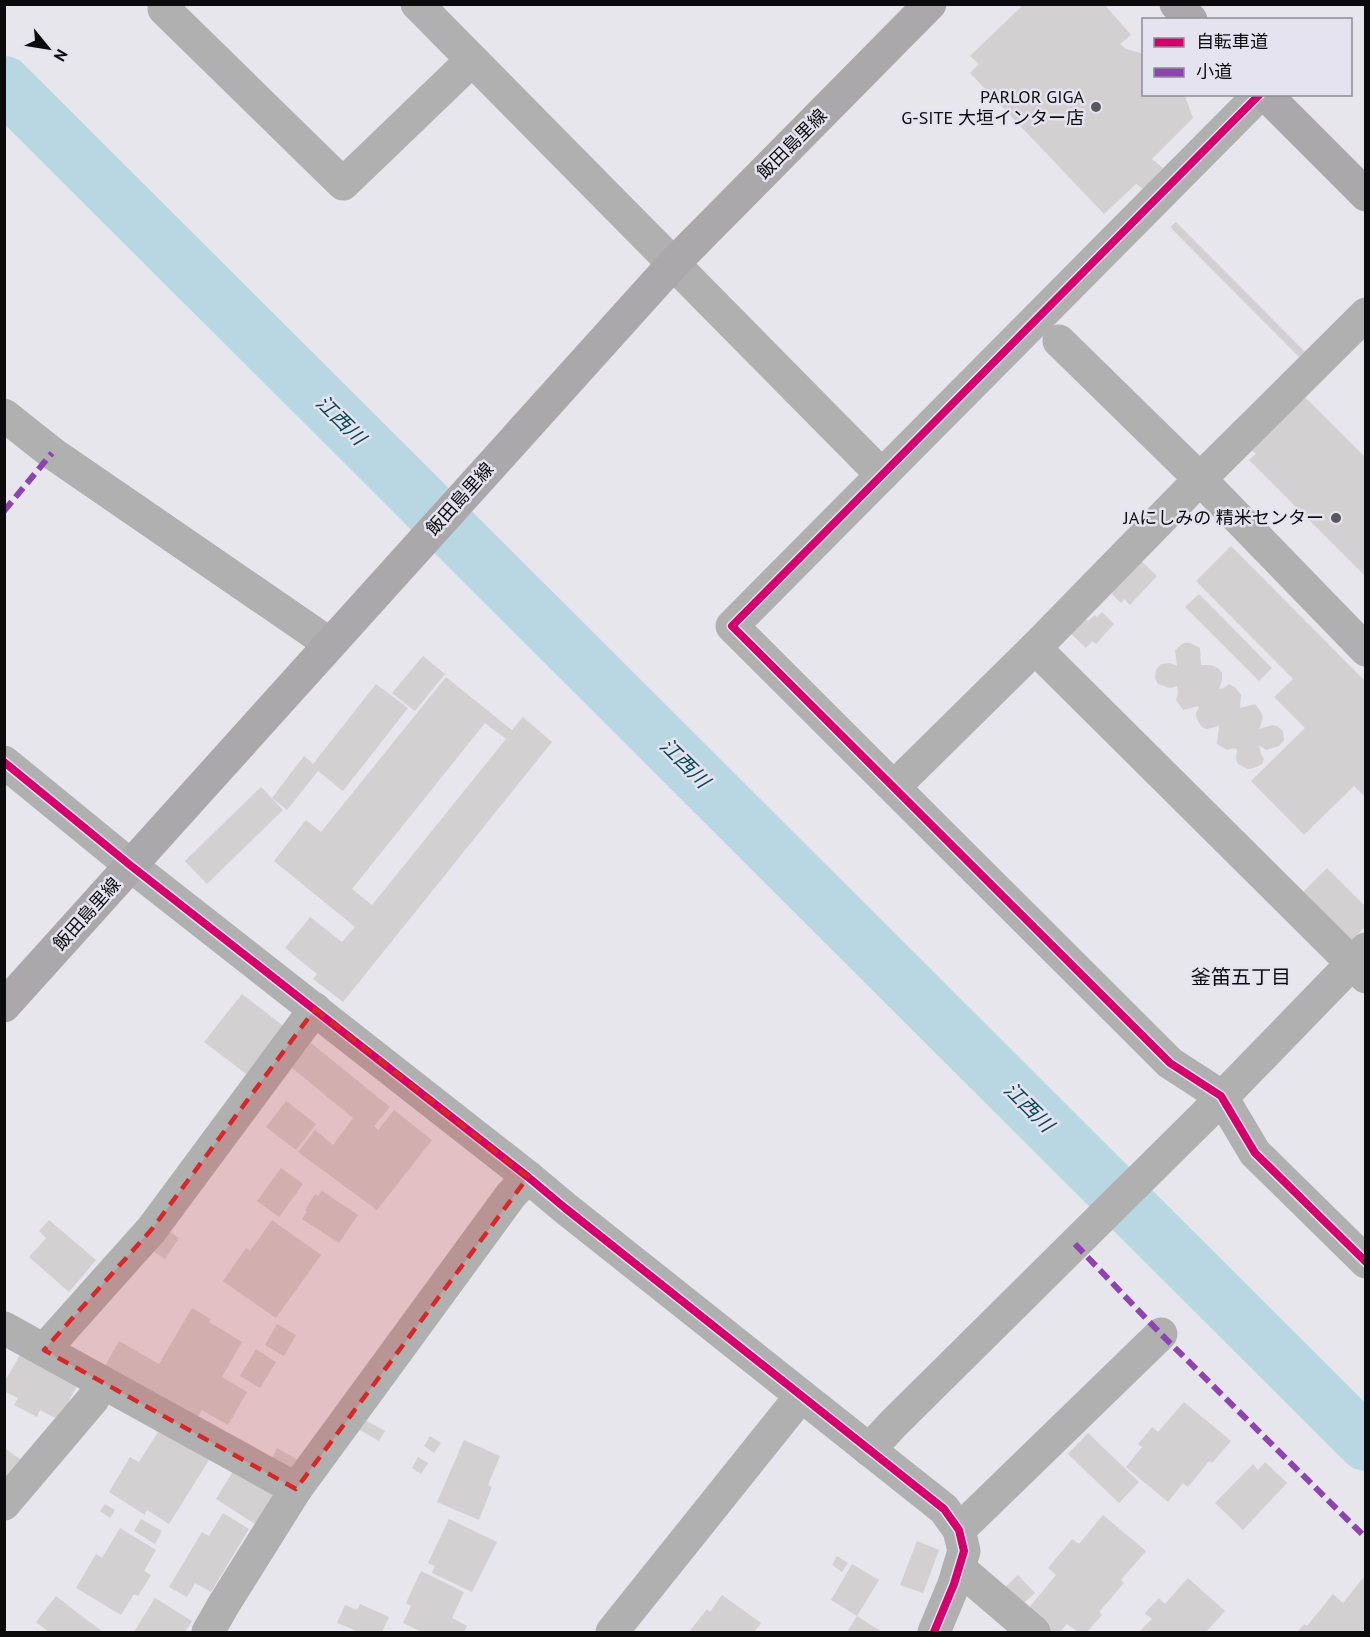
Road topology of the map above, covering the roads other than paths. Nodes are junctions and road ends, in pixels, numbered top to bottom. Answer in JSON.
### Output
{"nodes":[{"id":1,"x":417,"y":4,"type":"edge"},
{"id":2,"x":930,"y":4,"type":"edge"},
{"id":3,"x":1176,"y":4,"type":"edge"},
{"id":4,"x":164,"y":6,"type":"edge"},
{"id":5,"x":1189,"y":18,"type":"edge"},
{"id":6,"x":472,"y":60,"type":"junction"},
{"id":7,"x":1258,"y":96,"type":"edge"},
{"id":8,"x":1267,"y":96,"type":"edge"},
{"id":9,"x":1365,"y":195,"type":"edge"},
{"id":10,"x":673,"y":264,"type":"junction"},
{"id":11,"x":1365,"y":314,"type":"edge"},
{"id":12,"x":1059,"y":341,"type":"dead end"},
{"id":13,"x":4,"y":415,"type":"edge"},
{"id":14,"x":882,"y":475,"type":"junction"},
{"id":15,"x":1200,"y":479,"type":"junction"},
{"id":16,"x":330,"y":644,"type":"junction"},
{"id":17,"x":1035,"y":648,"type":"junction"},
{"id":18,"x":1365,"y":650,"type":"edge"},
{"id":19,"x":4,"y":762,"type":"edge"},
{"id":20,"x":894,"y":787,"type":"junction"},
{"id":21,"x":130,"y":865,"type":"junction"},
{"id":22,"x":1361,"y":963,"type":"edge"},
{"id":23,"x":4,"y":1006,"type":"edge"},
{"id":24,"x":315,"y":1009,"type":"junction"},
{"id":25,"x":1213,"y":1106,"type":"junction"},
{"id":26,"x":528,"y":1177,"type":"junction"},
{"id":27,"x":1365,"y":1262,"type":"edge"},
{"id":28,"x":4,"y":1328,"type":"edge"},
{"id":29,"x":1161,"y":1334,"type":"dead end"},
{"id":30,"x":44,"y":1350,"type":"junction"},
{"id":31,"x":102,"y":1382,"type":"junction"},
{"id":32,"x":801,"y":1396,"type":"junction"},
{"id":33,"x":869,"y":1450,"type":"junction"},
{"id":34,"x":296,"y":1489,"type":"junction"},
{"id":35,"x":4,"y":1504,"type":"edge"},
{"id":36,"x":959,"y":1530,"type":"junction"},
{"id":37,"x":958,"y":1568,"type":"junction"},
{"id":38,"x":208,"y":1632,"type":"edge"},
{"id":39,"x":612,"y":1632,"type":"edge"},
{"id":40,"x":934,"y":1632,"type":"edge"},
{"id":41,"x":1034,"y":1632,"type":"edge"}],
"edges":[{"from":1,"to":6,"type":"street"},
{"from":2,"to":10,"type":"main road","name":"飯田島里線"},
{"from":3,"to":5,"type":"main road"},
{"from":4,"to":6,"type":"street"},
{"from":6,"to":10,"type":"street"},
{"from":7,"to":14,"type":"street"},
{"from":8,"to":9,"type":"main road"},
{"from":10,"to":14,"type":"street"},
{"from":10,"to":16,"type":"main road","name":"飯田島里線"},
{"from":11,"to":15,"type":"street"},
{"from":12,"to":15,"type":"street"},
{"from":13,"to":16,"type":"street"},
{"from":14,"to":20,"type":"street"},
{"from":15,"to":17,"type":"street"},
{"from":15,"to":18,"type":"street"},
{"from":16,"to":21,"type":"main road","name":"飯田島里線"},
{"from":17,"to":20,"type":"street"},
{"from":17,"to":22,"type":"street"},
{"from":19,"to":21,"type":"street"},
{"from":20,"to":25,"type":"street"},
{"from":21,"to":23,"type":"main road","name":"飯田島里線"},
{"from":21,"to":24,"type":"street"},
{"from":22,"to":25,"type":"street"},
{"from":24,"to":26,"type":"street"},
{"from":24,"to":30,"type":"street"},
{"from":25,"to":27,"type":"street"},
{"from":25,"to":33,"type":"street"},
{"from":26,"to":32,"type":"street"},
{"from":26,"to":34,"type":"street"},
{"from":28,"to":30,"type":"street"},
{"from":29,"to":36,"type":"street"},
{"from":30,"to":31,"type":"street"},
{"from":31,"to":34,"type":"street"},
{"from":31,"to":35,"type":"street"},
{"from":32,"to":33,"type":"street"},
{"from":32,"to":39,"type":"street"},
{"from":33,"to":36,"type":"street"},
{"from":34,"to":38,"type":"street"},
{"from":36,"to":37,"type":"street"},
{"from":37,"to":40,"type":"street"},
{"from":37,"to":41,"type":"street"}]}
